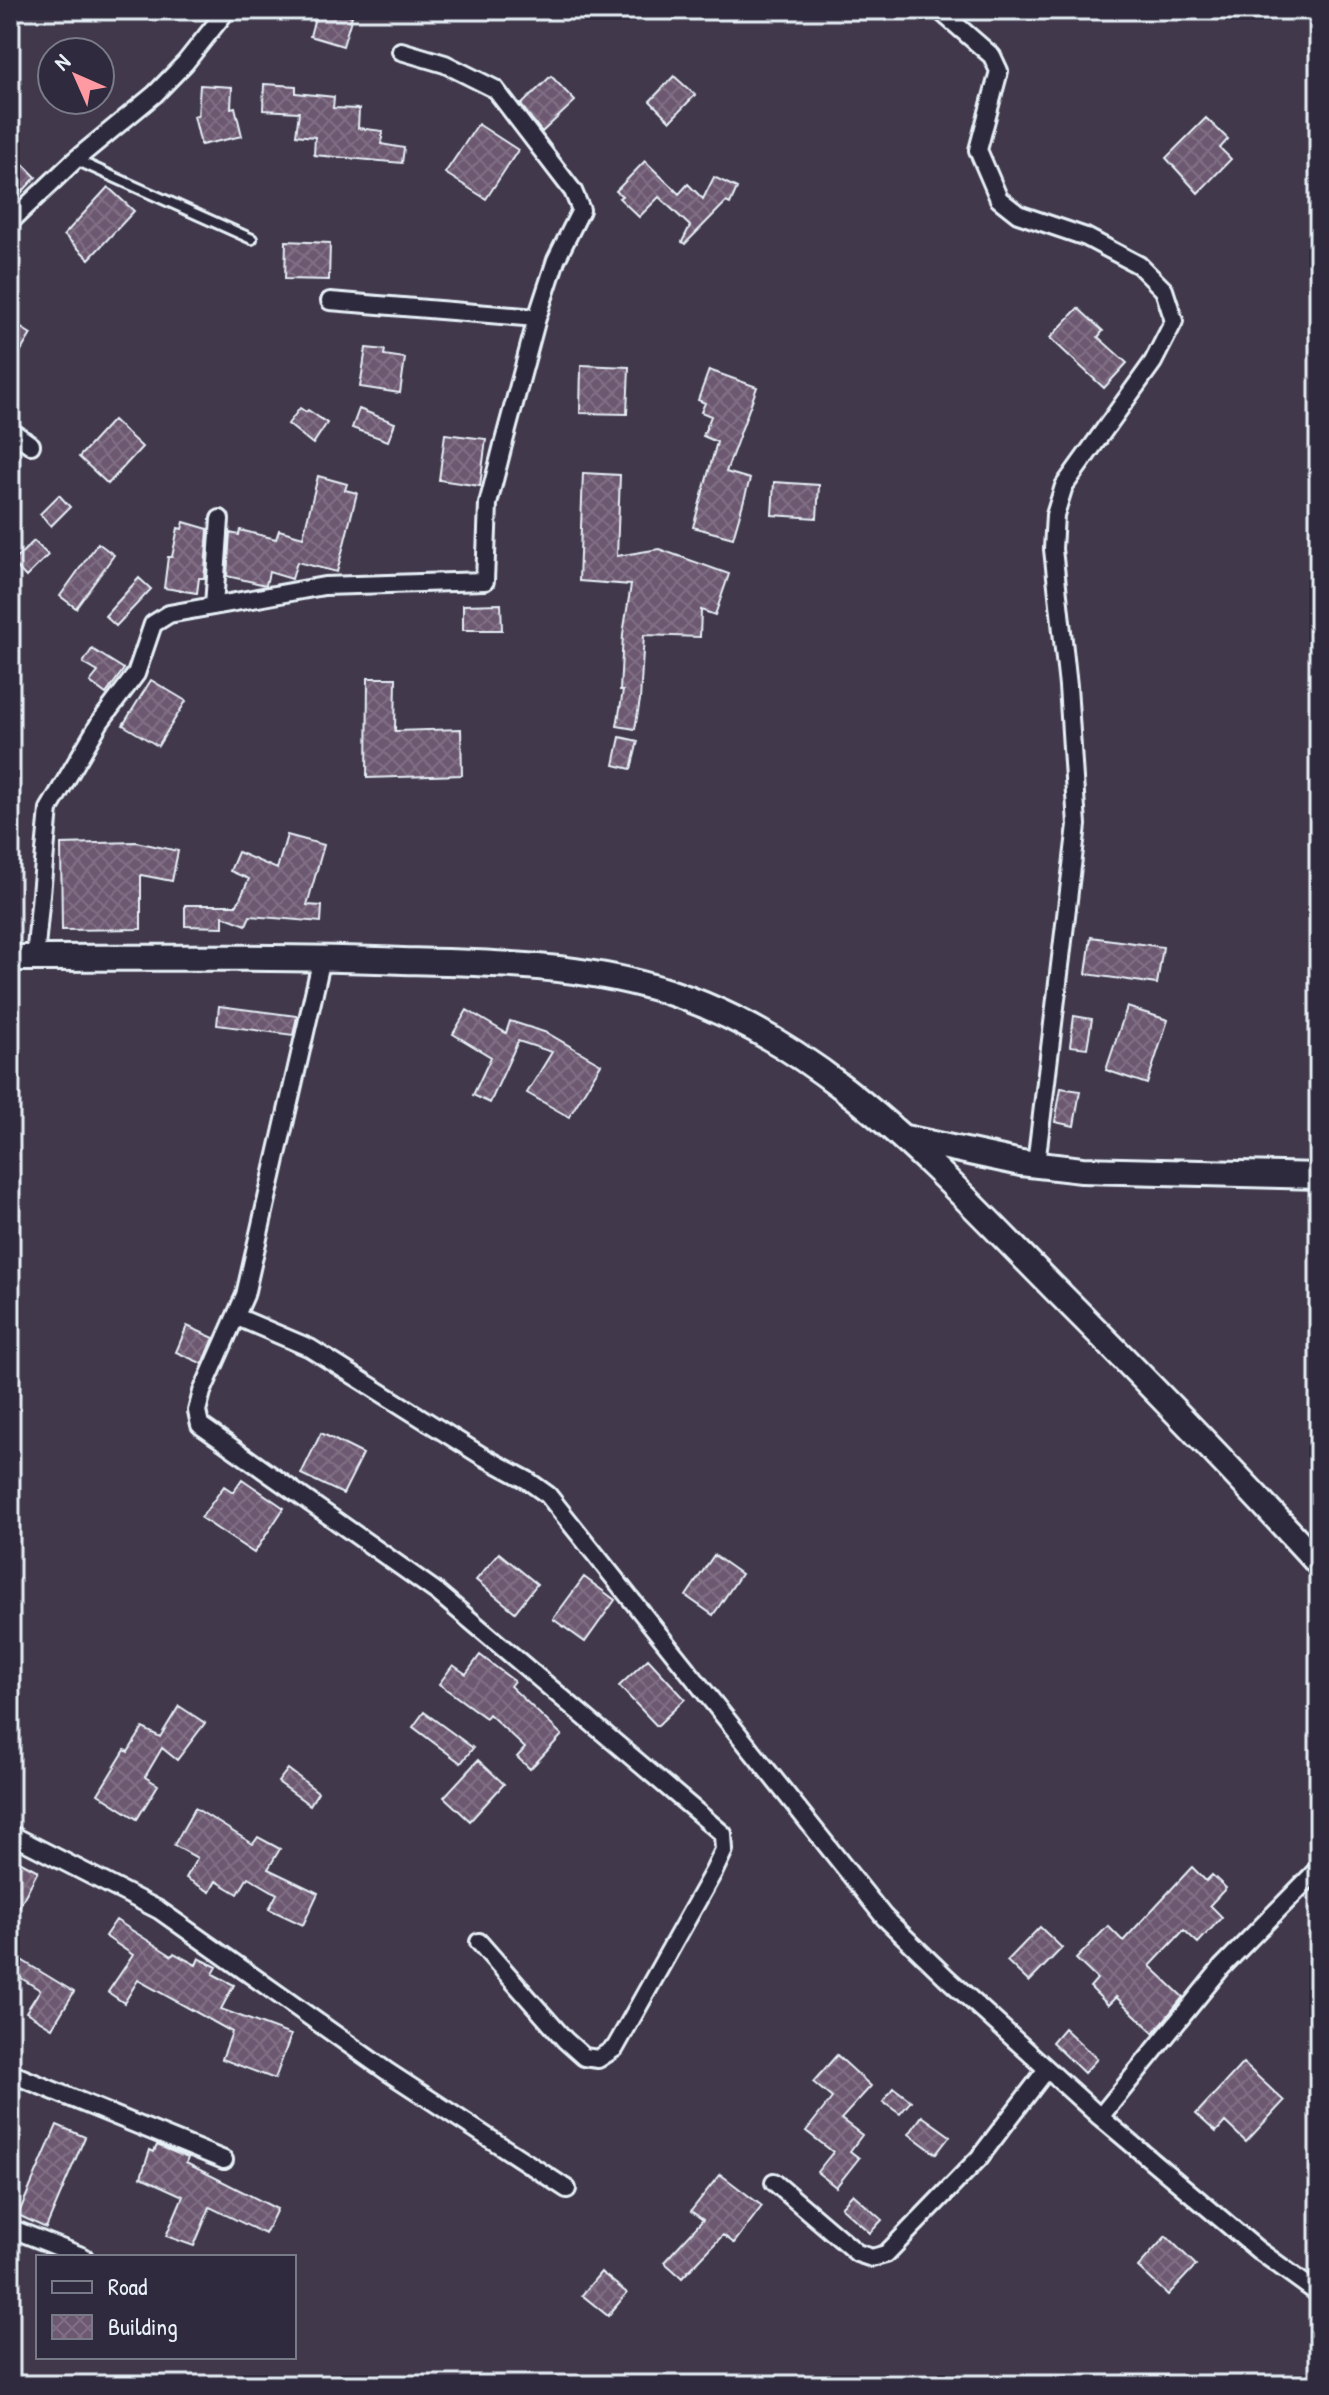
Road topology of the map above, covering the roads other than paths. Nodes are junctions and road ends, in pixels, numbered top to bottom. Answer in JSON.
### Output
{"nodes":[{"id":1,"x":227,"y":10,"type":"edge"},
{"id":2,"x":939,"y":10,"type":"edge"},
{"id":3,"x":401,"y":51,"type":"dead end"},
{"id":4,"x":75,"y":160,"type":"junction"},
{"id":5,"x":10,"y":222,"type":"edge"},
{"id":6,"x":252,"y":239,"type":"dead end"},
{"id":7,"x":330,"y":301,"type":"dead end"},
{"id":8,"x":537,"y":318,"type":"junction"},
{"id":9,"x":10,"y":430,"type":"edge"},
{"id":10,"x":31,"y":445,"type":"dead end"},
{"id":11,"x":220,"y":519,"type":"dead end"},
{"id":12,"x":214,"y":606,"type":"junction"},
{"id":13,"x":10,"y":958,"type":"edge"},
{"id":14,"x":35,"y":958,"type":"junction"},
{"id":15,"x":322,"y":958,"type":"junction"},
{"id":16,"x":905,"y":1138,"type":"junction"},
{"id":17,"x":1037,"y":1156,"type":"dead end"},
{"id":18,"x":1319,"y":1176,"type":"edge"},
{"id":19,"x":237,"y":1317,"type":"junction"},
{"id":20,"x":1319,"y":1564,"type":"edge"},
{"id":21,"x":10,"y":1834,"type":"edge"},
{"id":22,"x":1319,"y":1868,"type":"edge"},
{"id":23,"x":479,"y":1942,"type":"dead end"},
{"id":24,"x":1047,"y":2069,"type":"junction"},
{"id":25,"x":10,"y":2073,"type":"edge"},
{"id":26,"x":1100,"y":2117,"type":"junction"},
{"id":27,"x":224,"y":2160,"type":"dead end"},
{"id":28,"x":774,"y":2182,"type":"dead end"},
{"id":29,"x":567,"y":2189,"type":"dead end"},
{"id":30,"x":10,"y":2228,"type":"edge"},
{"id":31,"x":79,"y":2255,"type":"edge"},
{"id":32,"x":1319,"y":2294,"type":"edge"}],
"edges":[{"from":1,"to":4,"type":"street"},
{"from":2,"to":17,"type":"street"},
{"from":3,"to":8,"type":"street"},
{"from":4,"to":5,"type":"street"},
{"from":4,"to":6,"type":"lane"},
{"from":7,"to":8,"type":"street"},
{"from":8,"to":12,"type":"street"},
{"from":9,"to":10,"type":"street"},
{"from":11,"to":12,"type":"street"},
{"from":12,"to":14,"type":"street"},
{"from":13,"to":14,"type":"street"},
{"from":14,"to":15,"type":"street"},
{"from":15,"to":16,"type":"street"},
{"from":15,"to":19,"type":"street"},
{"from":16,"to":18,"type":"street"},
{"from":16,"to":20,"type":"street"},
{"from":19,"to":23,"type":"street"},
{"from":19,"to":24,"type":"street"},
{"from":21,"to":29,"type":"street"},
{"from":22,"to":26,"type":"street"},
{"from":24,"to":26,"type":"street"},
{"from":24,"to":28,"type":"street"},
{"from":25,"to":27,"type":"street"},
{"from":26,"to":32,"type":"street"},
{"from":30,"to":31,"type":"street"}]}
